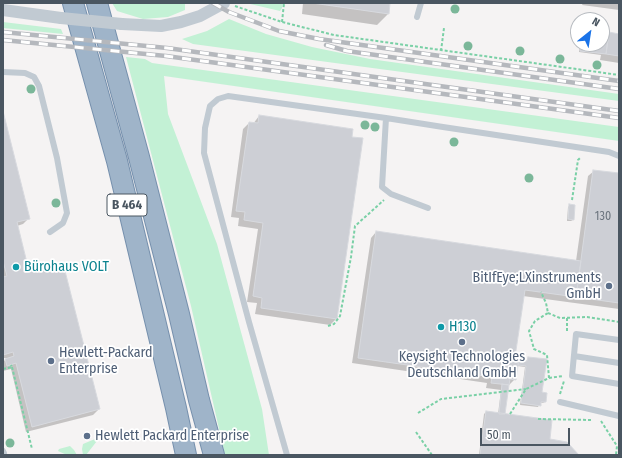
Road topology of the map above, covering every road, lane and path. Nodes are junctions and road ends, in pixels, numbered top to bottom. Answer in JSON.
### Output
{"nodes":[{"id":1,"x":97,"y":3,"type":"edge"},
{"id":2,"x":224,"y":3,"type":"edge"},
{"id":3,"x":232,"y":3,"type":"edge"},
{"id":4,"x":284,"y":3,"type":"edge"},
{"id":5,"x":421,"y":3,"type":"edge"},
{"id":6,"x":3,"y":10,"type":"edge"},
{"id":7,"x":67,"y":10,"type":"edge"},
{"id":8,"x":417,"y":17,"type":"dead end"},
{"id":9,"x":282,"y":22,"type":"junction"},
{"id":10,"x":444,"y":28,"type":"dead end"},
{"id":11,"x":441,"y":51,"type":"junction"},
{"id":12,"x":3,"y":72,"type":"edge"},
{"id":13,"x":619,"y":75,"type":"edge"},
{"id":14,"x":386,"y":118,"type":"junction"},
{"id":15,"x":585,"y":154,"type":"dead end"},
{"id":16,"x":619,"y":156,"type":"edge"},
{"id":17,"x":391,"y":194,"type":"junction"},
{"id":18,"x":572,"y":200,"type":"dead end"},
{"id":19,"x":428,"y":208,"type":"dead end"},
{"id":20,"x":50,"y":232,"type":"dead end"},
{"id":21,"x":541,"y":292,"type":"dead end"},
{"id":22,"x":548,"y":313,"type":"junction"},
{"id":23,"x":619,"y":322,"type":"edge"},
{"id":24,"x":328,"y":326,"type":"dead end"},
{"id":25,"x":619,"y":340,"type":"edge"},
{"id":26,"x":574,"y":356,"type":"junction"},
{"id":27,"x":619,"y":363,"type":"edge"},
{"id":28,"x":3,"y":369,"type":"edge"},
{"id":29,"x":566,"y":376,"type":"dead end"},
{"id":30,"x":549,"y":378,"type":"junction"},
{"id":31,"x":619,"y":384,"type":"edge"},
{"id":32,"x":526,"y":389,"type":"junction"},
{"id":33,"x":560,"y":402,"type":"dead end"},
{"id":34,"x":418,"y":413,"type":"dead end"},
{"id":35,"x":510,"y":414,"type":"dead end"},
{"id":36,"x":619,"y":416,"type":"edge"},
{"id":37,"x":538,"y":419,"type":"dead end"},
{"id":38,"x":602,"y":421,"type":"dead end"},
{"id":39,"x":416,"y":432,"type":"dead end"},
{"id":40,"x":617,"y":446,"type":"dead end"},
{"id":41,"x":32,"y":449,"type":"dead end"},
{"id":42,"x":186,"y":455,"type":"edge"},
{"id":43,"x":214,"y":455,"type":"edge"},
{"id":44,"x":287,"y":455,"type":"edge"},
{"id":45,"x":432,"y":455,"type":"edge"},
{"id":46,"x":616,"y":455,"type":"edge"}],
"edges":[{"from":1,"to":43,"type":"highway","number":"B 464"},
{"from":2,"to":7,"type":"street","bridge":true},
{"from":3,"to":9,"type":"path"},
{"from":4,"to":9,"type":"path"},
{"from":5,"to":8,"type":"lane"},
{"from":6,"to":7,"type":"street"},
{"from":7,"to":42,"type":"highway","number":"B 464"},
{"from":9,"to":11,"type":"path"},
{"from":10,"to":11,"type":"path"},
{"from":11,"to":13,"type":"path"},
{"from":12,"to":20,"type":"lane"},
{"from":14,"to":16,"type":"lane"},
{"from":14,"to":17,"type":"lane"},
{"from":14,"to":44,"type":"lane"},
{"from":15,"to":18,"type":"path"},
{"from":17,"to":19,"type":"lane"},
{"from":17,"to":24,"type":"path"},
{"from":21,"to":22,"type":"path"},
{"from":22,"to":23,"type":"path"},
{"from":22,"to":30,"type":"path"},
{"from":25,"to":26,"type":"lane"},
{"from":26,"to":27,"type":"lane"},
{"from":26,"to":31,"type":"lane"},
{"from":28,"to":41,"type":"path"},
{"from":29,"to":30,"type":"path"},
{"from":30,"to":32,"type":"path"},
{"from":32,"to":34,"type":"path"},
{"from":32,"to":35,"type":"path"},
{"from":33,"to":36,"type":"lane"},
{"from":37,"to":38,"type":"path"},
{"from":39,"to":45,"type":"path"},
{"from":40,"to":46,"type":"path"}]}
